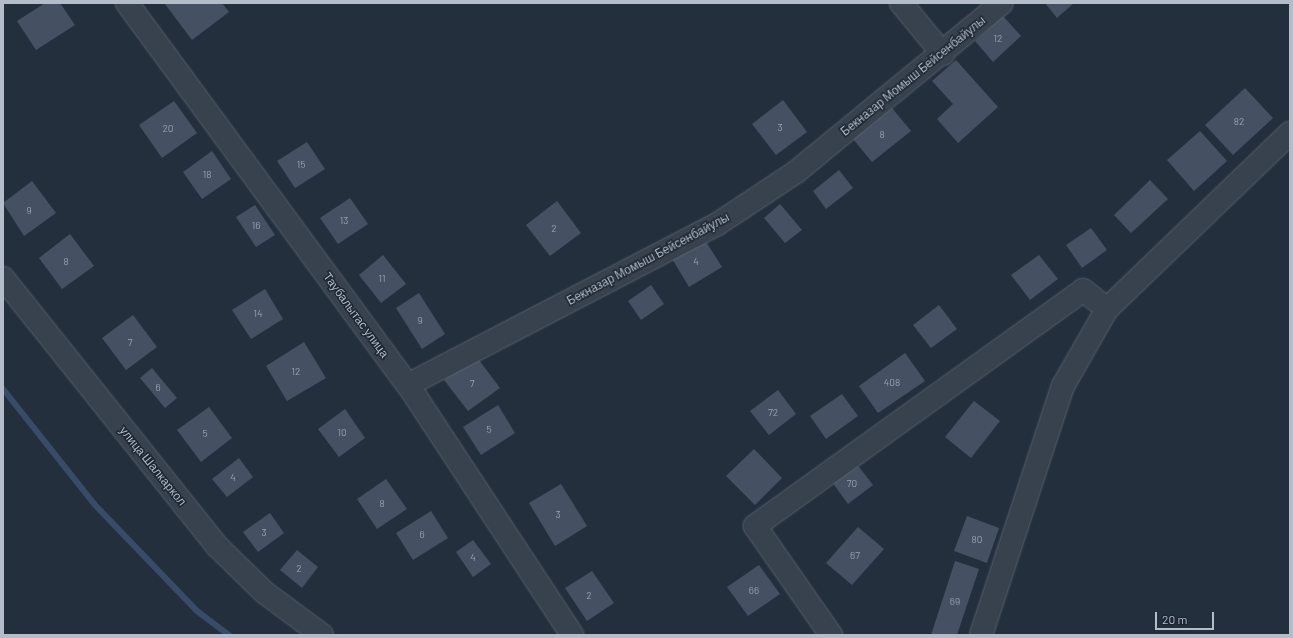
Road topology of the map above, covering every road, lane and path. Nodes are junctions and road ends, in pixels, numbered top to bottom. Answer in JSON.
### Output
{"nodes":[{"id":1,"x":127,"y":3,"type":"edge"},
{"id":2,"x":901,"y":3,"type":"edge"},
{"id":3,"x":1002,"y":3,"type":"edge"},
{"id":4,"x":943,"y":54,"type":"junction"},
{"id":5,"x":1290,"y":133,"type":"edge"},
{"id":6,"x":3,"y":278,"type":"edge"},
{"id":7,"x":1107,"y":309,"type":"junction"},
{"id":8,"x":408,"y":385,"type":"junction"},
{"id":9,"x":322,"y":635,"type":"edge"},
{"id":10,"x":572,"y":635,"type":"edge"},
{"id":11,"x":831,"y":635,"type":"edge"},
{"id":12,"x":981,"y":635,"type":"edge"}],
"edges":[{"from":1,"to":8,"type":"street","name":"Таубалытас улица"},
{"from":2,"to":4,"type":"street"},
{"from":3,"to":4,"type":"street","name":"Бекназар Момыш Бейсенбайулы"},
{"from":4,"to":8,"type":"street","name":"Бекназар Момыш Бейсенбайулы"},
{"from":5,"to":7,"type":"street"},
{"from":6,"to":9,"type":"street","name":"улица Шалкаркол"},
{"from":7,"to":11,"type":"street"},
{"from":7,"to":12,"type":"street"},
{"from":8,"to":10,"type":"street","name":"Таубалытас улица"}]}
